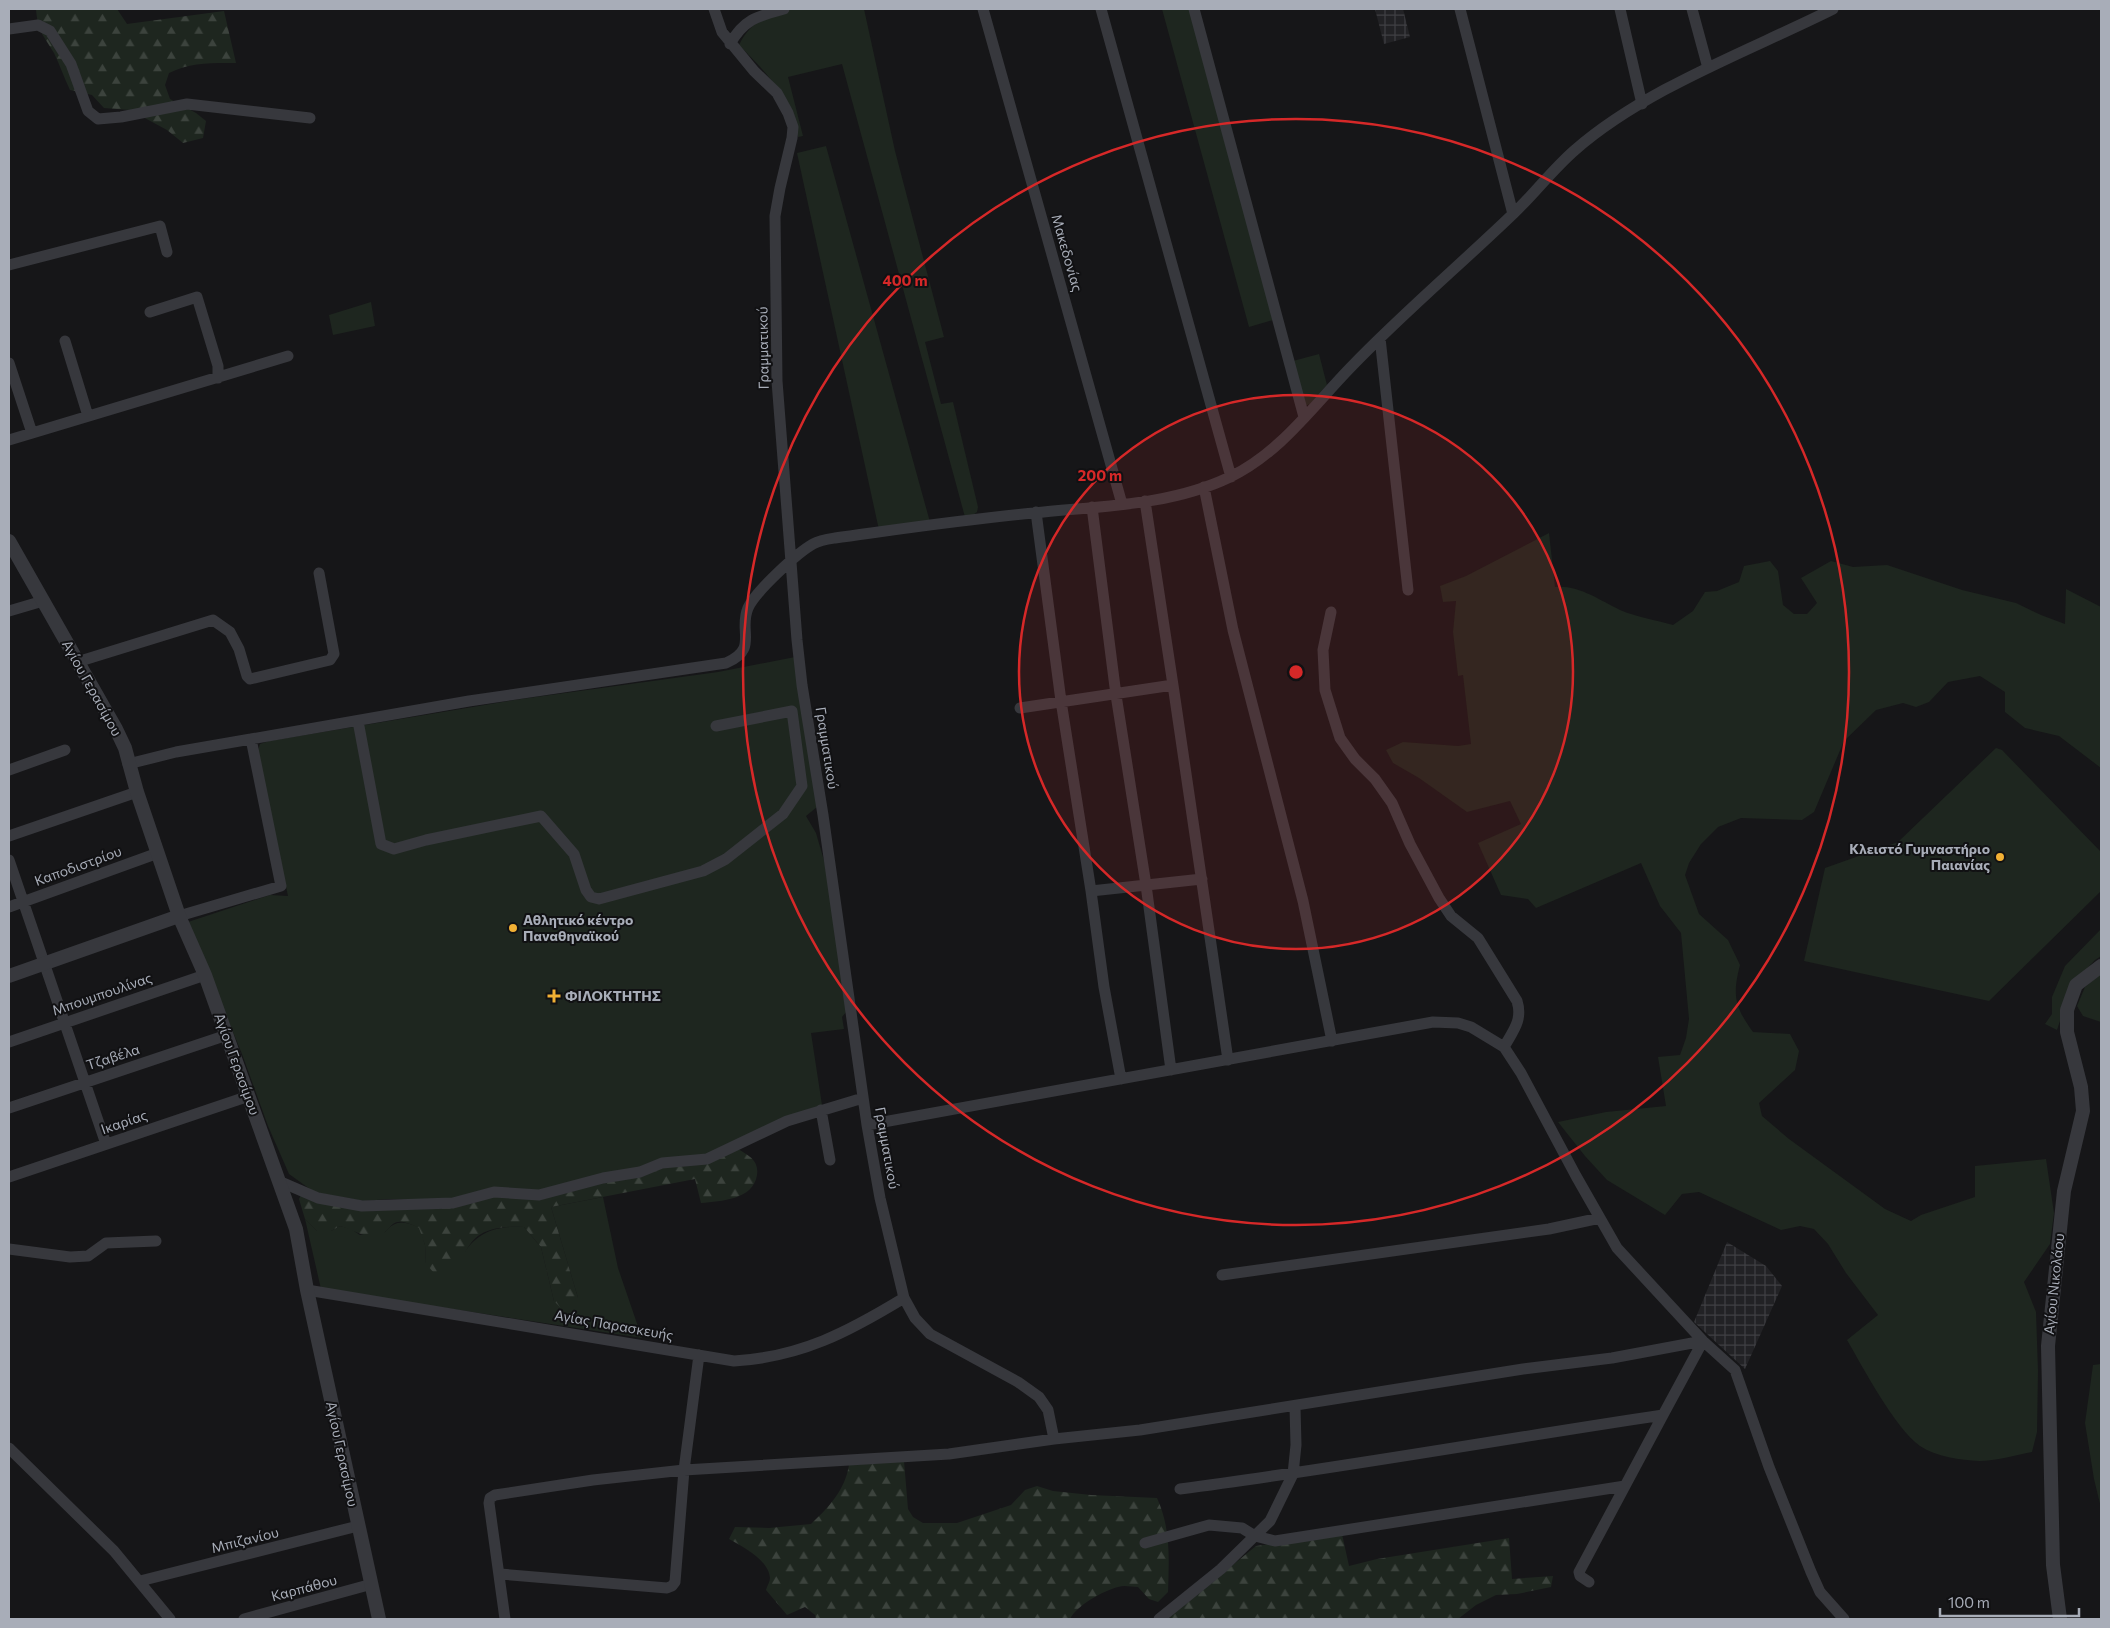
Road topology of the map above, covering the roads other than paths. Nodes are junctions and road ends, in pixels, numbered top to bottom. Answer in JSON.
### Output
{"nodes":[{"id":1,"x":714,"y":9,"type":"edge"},
{"id":2,"x":784,"y":9,"type":"edge"},
{"id":3,"x":982,"y":9,"type":"edge"},
{"id":4,"x":1101,"y":9,"type":"edge"},
{"id":5,"x":1194,"y":9,"type":"edge"},
{"id":6,"x":1460,"y":9,"type":"edge"},
{"id":7,"x":1620,"y":9,"type":"edge"},
{"id":8,"x":1692,"y":9,"type":"edge"},
{"id":9,"x":1833,"y":9,"type":"edge"},
{"id":10,"x":9,"y":29,"type":"edge"},
{"id":11,"x":730,"y":44,"type":"junction"},
{"id":12,"x":1708,"y":68,"type":"junction"},
{"id":13,"x":1642,"y":104,"type":"junction"},
{"id":14,"x":310,"y":118,"type":"dead end"},
{"id":15,"x":1513,"y":214,"type":"junction"},
{"id":16,"x":167,"y":252,"type":"dead end"},
{"id":17,"x":9,"y":265,"type":"edge"},
{"id":18,"x":150,"y":312,"type":"dead end"},
{"id":19,"x":1380,"y":338,"type":"junction"},
{"id":20,"x":65,"y":341,"type":"dead end"},
{"id":21,"x":288,"y":356,"type":"dead end"},
{"id":22,"x":9,"y":363,"type":"edge"},
{"id":23,"x":218,"y":378,"type":"junction"},
{"id":24,"x":88,"y":416,"type":"junction"},
{"id":25,"x":1304,"y":417,"type":"junction"},
{"id":26,"x":32,"y":433,"type":"junction"},
{"id":27,"x":9,"y":440,"type":"edge"},
{"id":28,"x":1231,"y":477,"type":"junction"},
{"id":29,"x":1204,"y":487,"type":"junction"},
{"id":30,"x":1146,"y":501,"type":"junction"},
{"id":31,"x":1122,"y":504,"type":"junction"},
{"id":32,"x":1092,"y":508,"type":"junction"},
{"id":33,"x":1036,"y":512,"type":"junction"},
{"id":34,"x":9,"y":540,"type":"edge"},
{"id":35,"x":791,"y":560,"type":"junction"},
{"id":36,"x":320,"y":574,"type":"dead end"},
{"id":37,"x":1408,"y":590,"type":"dead end"},
{"id":38,"x":43,"y":601,"type":"junction"},
{"id":39,"x":9,"y":611,"type":"edge"},
{"id":40,"x":1331,"y":612,"type":"dead end"},
{"id":41,"x":77,"y":662,"type":"junction"},
{"id":42,"x":1173,"y":685,"type":"junction"},
{"id":43,"x":1116,"y":695,"type":"junction"},
{"id":44,"x":1061,"y":701,"type":"junction"},
{"id":45,"x":1020,"y":708,"type":"dead end"},
{"id":46,"x":358,"y":721,"type":"junction"},
{"id":47,"x":716,"y":726,"type":"dead end"},
{"id":48,"x":251,"y":739,"type":"junction"},
{"id":49,"x":65,"y":750,"type":"dead end"},
{"id":50,"x":128,"y":764,"type":"junction"},
{"id":51,"x":9,"y":770,"type":"edge"},
{"id":52,"x":136,"y":792,"type":"junction"},
{"id":53,"x":9,"y":836,"type":"edge"},
{"id":54,"x":158,"y":854,"type":"junction"},
{"id":55,"x":9,"y":860,"type":"edge"},
{"id":56,"x":1202,"y":879,"type":"junction"},
{"id":57,"x":1146,"y":885,"type":"junction"},
{"id":58,"x":1091,"y":891,"type":"junction"},
{"id":59,"x":23,"y":902,"type":"junction"},
{"id":60,"x":9,"y":907,"type":"edge"},
{"id":61,"x":179,"y":916,"type":"junction"},
{"id":62,"x":44,"y":964,"type":"junction"},
{"id":63,"x":2101,"y":966,"type":"edge"},
{"id":64,"x":205,"y":975,"type":"junction"},
{"id":65,"x":9,"y":976,"type":"edge"},
{"id":66,"x":64,"y":1022,"type":"junction"},
{"id":67,"x":227,"y":1035,"type":"junction"},
{"id":68,"x":1332,"y":1040,"type":"junction"},
{"id":69,"x":9,"y":1042,"type":"edge"},
{"id":70,"x":1504,"y":1047,"type":"junction"},
{"id":71,"x":1228,"y":1060,"type":"junction"},
{"id":72,"x":1171,"y":1070,"type":"junction"},
{"id":73,"x":1121,"y":1079,"type":"junction"},
{"id":74,"x":84,"y":1082,"type":"junction"},
{"id":75,"x":248,"y":1096,"type":"junction"},
{"id":76,"x":863,"y":1098,"type":"junction"},
{"id":77,"x":9,"y":1108,"type":"edge"},
{"id":78,"x":821,"y":1110,"type":"junction"},
{"id":79,"x":867,"y":1125,"type":"junction"},
{"id":80,"x":106,"y":1144,"type":"junction"},
{"id":81,"x":830,"y":1160,"type":"dead end"},
{"id":82,"x":9,"y":1177,"type":"edge"},
{"id":83,"x":281,"y":1182,"type":"junction"},
{"id":84,"x":1600,"y":1218,"type":"junction"},
{"id":85,"x":156,"y":1241,"type":"dead end"},
{"id":86,"x":9,"y":1249,"type":"edge"},
{"id":87,"x":1222,"y":1274,"type":"dead end"},
{"id":88,"x":307,"y":1290,"type":"junction"},
{"id":89,"x":904,"y":1298,"type":"junction"},
{"id":90,"x":1703,"y":1341,"type":"junction"},
{"id":91,"x":699,"y":1356,"type":"junction"},
{"id":92,"x":1295,"y":1407,"type":"junction"},
{"id":93,"x":1662,"y":1415,"type":"junction"},
{"id":94,"x":1054,"y":1439,"type":"junction"},
{"id":95,"x":9,"y":1448,"type":"edge"},
{"id":96,"x":684,"y":1470,"type":"junction"},
{"id":97,"x":1294,"y":1474,"type":"junction"},
{"id":98,"x":1625,"y":1486,"type":"junction"},
{"id":99,"x":1180,"y":1489,"type":"dead end"},
{"id":100,"x":358,"y":1526,"type":"junction"},
{"id":101,"x":1255,"y":1536,"type":"junction"},
{"id":102,"x":1145,"y":1543,"type":"dead end"},
{"id":103,"x":500,"y":1574,"type":"junction"},
{"id":104,"x":140,"y":1581,"type":"junction"},
{"id":105,"x":1589,"y":1582,"type":"dead end"},
{"id":106,"x":372,"y":1584,"type":"junction"},
{"id":107,"x":170,"y":1619,"type":"edge"},
{"id":108,"x":244,"y":1619,"type":"edge"},
{"id":109,"x":379,"y":1619,"type":"edge"},
{"id":110,"x":506,"y":1619,"type":"edge"},
{"id":111,"x":1159,"y":1619,"type":"edge"},
{"id":112,"x":1844,"y":1619,"type":"edge"},
{"id":113,"x":2060,"y":1619,"type":"edge"}],
"edges":[{"from":1,"to":11,"type":"street","name":"Γραμματικού"},
{"from":2,"to":11,"type":"street"},
{"from":3,"to":31,"type":"street","name":"Μακεδονίας"},
{"from":4,"to":28,"type":"street"},
{"from":5,"to":25,"type":"street"},
{"from":6,"to":15,"type":"street"},
{"from":7,"to":13,"type":"street"},
{"from":8,"to":12,"type":"street"},
{"from":9,"to":12,"type":"street"},
{"from":10,"to":14,"type":"street"},
{"from":11,"to":35,"type":"street","name":"Γραμματικού"},
{"from":12,"to":13,"type":"street"},
{"from":13,"to":15,"type":"street"},
{"from":15,"to":19,"type":"street"},
{"from":16,"to":17,"type":"street"},
{"from":18,"to":23,"type":"street"},
{"from":19,"to":25,"type":"street"},
{"from":19,"to":37,"type":"street"},
{"from":20,"to":24,"type":"street"},
{"from":21,"to":23,"type":"street"},
{"from":22,"to":26,"type":"street"},
{"from":23,"to":24,"type":"street"},
{"from":24,"to":26,"type":"street"},
{"from":25,"to":28,"type":"street"},
{"from":26,"to":27,"type":"street"},
{"from":28,"to":29,"type":"street"},
{"from":29,"to":30,"type":"street"},
{"from":29,"to":68,"type":"street"},
{"from":30,"to":31,"type":"street"},
{"from":30,"to":42,"type":"street"},
{"from":31,"to":32,"type":"street"},
{"from":32,"to":33,"type":"street"},
{"from":32,"to":43,"type":"street"},
{"from":33,"to":35,"type":"street"},
{"from":33,"to":44,"type":"street"},
{"from":34,"to":38,"type":"street","name":"Αγίου Γερασίμου"},
{"from":35,"to":46,"type":"street"},
{"from":35,"to":76,"type":"street","name":"Γραμματικού"},
{"from":36,"to":41,"type":"street"},
{"from":38,"to":39,"type":"street"},
{"from":38,"to":41,"type":"street","name":"Αγίου Γερασίμου"},
{"from":40,"to":70,"type":"street"},
{"from":41,"to":50,"type":"street","name":"Αγίου Γερασίμου"},
{"from":42,"to":43,"type":"street"},
{"from":42,"to":56,"type":"street"},
{"from":43,"to":44,"type":"street"},
{"from":43,"to":57,"type":"street"},
{"from":44,"to":45,"type":"street"},
{"from":44,"to":58,"type":"street"},
{"from":46,"to":47,"type":"street"},
{"from":46,"to":48,"type":"street"},
{"from":48,"to":50,"type":"street"},
{"from":48,"to":61,"type":"street"},
{"from":49,"to":51,"type":"street"},
{"from":50,"to":52,"type":"street","name":"Αγίου Γερασίμου"},
{"from":52,"to":53,"type":"street"},
{"from":52,"to":54,"type":"street","name":"Αγίου Γερασίμου"},
{"from":54,"to":59,"type":"street","name":"Καποδιστρίου"},
{"from":54,"to":61,"type":"street","name":"Αγίου Γερασίμου"},
{"from":55,"to":59,"type":"street"},
{"from":56,"to":57,"type":"street"},
{"from":56,"to":71,"type":"street"},
{"from":57,"to":58,"type":"street"},
{"from":57,"to":72,"type":"street"},
{"from":58,"to":73,"type":"street"},
{"from":59,"to":60,"type":"street","name":"Καποδιστρίου"},
{"from":59,"to":62,"type":"street"},
{"from":61,"to":62,"type":"street"},
{"from":61,"to":64,"type":"street","name":"Αγίου Γερασίμου"},
{"from":62,"to":65,"type":"street"},
{"from":62,"to":66,"type":"street"},
{"from":63,"to":113,"type":"street","name":"Αγίου Νικολάου"},
{"from":64,"to":66,"type":"street","name":"Μπουμπουλίνας"},
{"from":64,"to":67,"type":"street","name":"Αγίου Γερασίμου"},
{"from":66,"to":69,"type":"street","name":"Μπουμπουλίνας"},
{"from":66,"to":74,"type":"street"},
{"from":67,"to":74,"type":"street","name":"Τζαβέλα"},
{"from":67,"to":75,"type":"street","name":"Αγίου Γερασίμου"},
{"from":68,"to":70,"type":"street"},
{"from":68,"to":71,"type":"street"},
{"from":70,"to":84,"type":"street"},
{"from":71,"to":72,"type":"street"},
{"from":72,"to":73,"type":"street"},
{"from":73,"to":79,"type":"street"},
{"from":74,"to":77,"type":"street","name":"Τζαβέλα"},
{"from":74,"to":80,"type":"street"},
{"from":75,"to":80,"type":"street","name":"Ικαρίας"},
{"from":75,"to":83,"type":"street","name":"Αγίου Γερασίμου"},
{"from":76,"to":78,"type":"street"},
{"from":76,"to":79,"type":"street","name":"Γραμματικού"},
{"from":78,"to":81,"type":"street"},
{"from":78,"to":83,"type":"street"},
{"from":79,"to":89,"type":"street","name":"Γραμματικού"},
{"from":80,"to":82,"type":"street","name":"Ικαρίας"},
{"from":83,"to":88,"type":"street","name":"Αγίου Γερασίμου"},
{"from":84,"to":87,"type":"street"},
{"from":84,"to":90,"type":"street"},
{"from":85,"to":86,"type":"street"},
{"from":88,"to":91,"type":"street","name":"Αγίας Παρασκευής"},
{"from":88,"to":100,"type":"street","name":"Αγίου Γερασίμου"},
{"from":89,"to":91,"type":"street","name":"Αγίας Παρασκευής"},
{"from":89,"to":94,"type":"street","name":"Γραμματικού"},
{"from":90,"to":92,"type":"street"},
{"from":90,"to":93,"type":"street"},
{"from":90,"to":112,"type":"street"},
{"from":91,"to":96,"type":"street"},
{"from":92,"to":94,"type":"street"},
{"from":92,"to":97,"type":"street"},
{"from":93,"to":97,"type":"street"},
{"from":93,"to":98,"type":"street"},
{"from":94,"to":96,"type":"street"},
{"from":95,"to":104,"type":"street"},
{"from":96,"to":103,"type":"street"},
{"from":96,"to":103,"type":"street"},
{"from":97,"to":99,"type":"street"},
{"from":97,"to":101,"type":"street"},
{"from":98,"to":101,"type":"street"},
{"from":98,"to":105,"type":"street"},
{"from":100,"to":104,"type":"street","name":"Μπιζανίου"},
{"from":100,"to":106,"type":"street","name":"Αγίου Γερασίμου"},
{"from":101,"to":102,"type":"street"},
{"from":101,"to":111,"type":"street"},
{"from":103,"to":110,"type":"street"},
{"from":104,"to":107,"type":"street"},
{"from":106,"to":108,"type":"street","name":"Καρπάθου"},
{"from":106,"to":109,"type":"street","name":"Αγίου Γερασίμου"}]}
